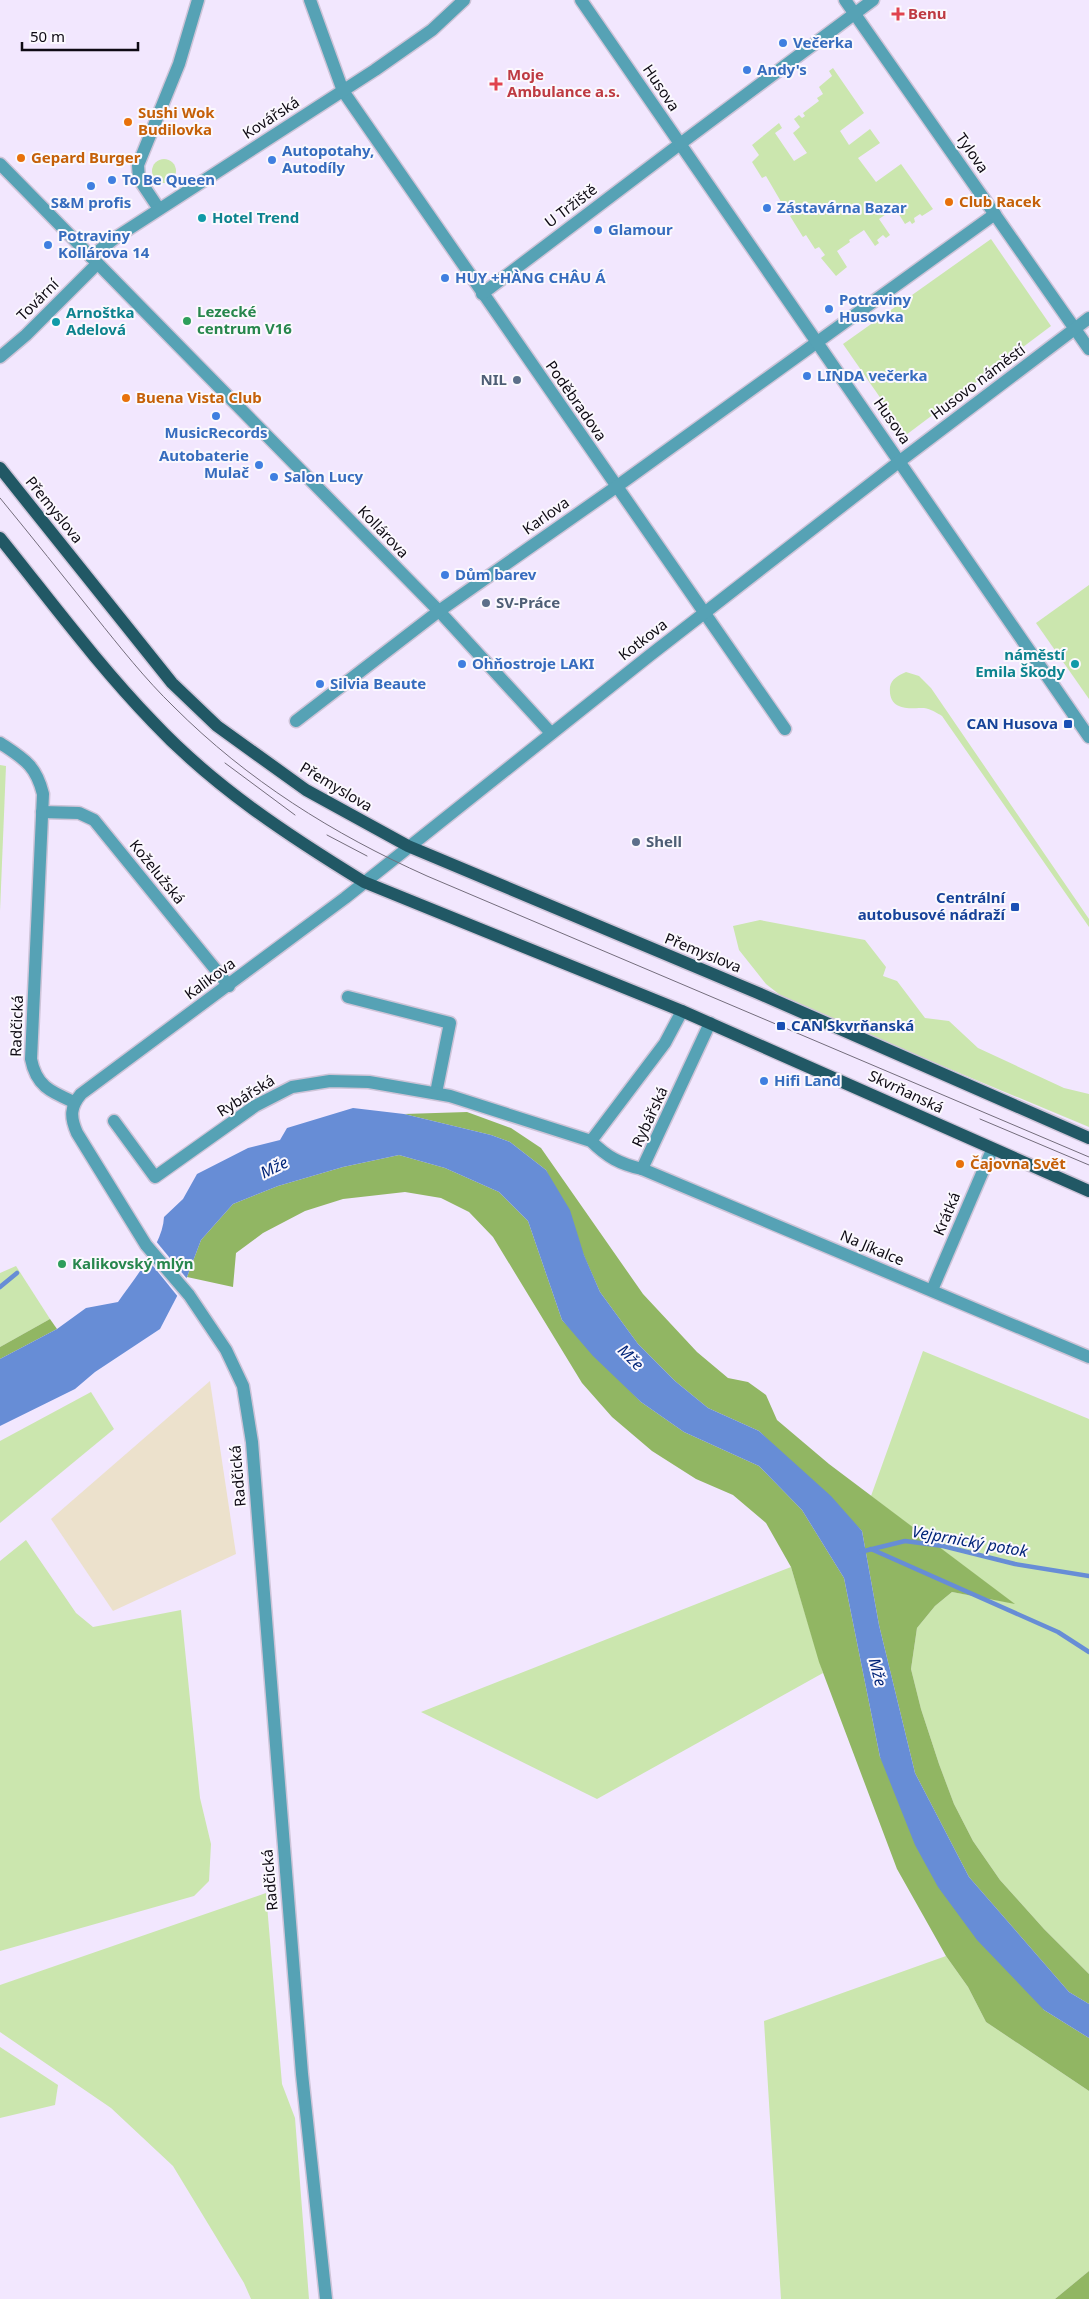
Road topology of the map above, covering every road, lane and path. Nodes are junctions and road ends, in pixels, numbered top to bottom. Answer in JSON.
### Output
{"nodes":[{"id":1,"x":198,"y":0,"type":"edge"},
{"id":2,"x":310,"y":0,"type":"edge"},
{"id":3,"x":464,"y":0,"type":"edge"},
{"id":4,"x":581,"y":0,"type":"edge"},
{"id":5,"x":845,"y":0,"type":"edge"},
{"id":6,"x":873,"y":0,"type":"edge"},
{"id":7,"x":854,"y":13,"type":"junction"},
{"id":8,"x":343,"y":91,"type":"junction"},
{"id":9,"x":680,"y":144,"type":"junction"},
{"id":10,"x":0,"y":164,"type":"edge"},
{"id":11,"x":159,"y":209,"type":"junction"},
{"id":12,"x":995,"y":214,"type":"junction"},
{"id":13,"x":94,"y":260,"type":"junction"},
{"id":14,"x":482,"y":294,"type":"junction"},
{"id":15,"x":1089,"y":318,"type":"edge"},
{"id":16,"x":1075,"y":328,"type":"junction"},
{"id":17,"x":818,"y":342,"type":"junction"},
{"id":18,"x":1089,"y":349,"type":"edge"},
{"id":19,"x":0,"y":357,"type":"edge"},
{"id":20,"x":900,"y":461,"type":"junction"},
{"id":21,"x":0,"y":468,"type":"edge"},
{"id":22,"x":616,"y":487,"type":"junction"},
{"id":23,"x":0,"y":538,"type":"edge"},
{"id":24,"x":439,"y":611,"type":"junction"},
{"id":25,"x":704,"y":613,"type":"junction"},
{"id":26,"x":296,"y":721,"type":"dead end"},
{"id":27,"x":785,"y":729,"type":"dead end"},
{"id":28,"x":551,"y":733,"type":"junction"},
{"id":29,"x":1089,"y":737,"type":"edge"},
{"id":30,"x":0,"y":744,"type":"edge"},
{"id":31,"x":42,"y":812,"type":"junction"},
{"id":32,"x":408,"y":846,"type":"junction"},
{"id":33,"x":364,"y":882,"type":"junction"},
{"id":34,"x":229,"y":986,"type":"junction"},
{"id":35,"x":758,"y":992,"type":"joint"},
{"id":36,"x":348,"y":996,"type":"dead end"},
{"id":37,"x":682,"y":1011,"type":"junction"},
{"id":38,"x":710,"y":1023,"type":"junction"},
{"id":39,"x":436,"y":1093,"type":"junction"},
{"id":40,"x":74,"y":1102,"type":"junction"},
{"id":41,"x":114,"y":1121,"type":"dead end"},
{"id":42,"x":1089,"y":1138,"type":"edge"},
{"id":43,"x":591,"y":1141,"type":"junction"},
{"id":44,"x":992,"y":1150,"type":"junction"},
{"id":45,"x":642,"y":1169,"type":"junction"},
{"id":46,"x":1089,"y":1191,"type":"edge"},
{"id":47,"x":932,"y":1290,"type":"junction"},
{"id":48,"x":1089,"y":1357,"type":"edge"},
{"id":49,"x":326,"y":2299,"type":"edge"}],
"edges":[{"from":1,"to":11,"type":"street"},
{"from":2,"to":8,"type":"street","name":"Poděbradova"},
{"from":3,"to":8,"type":"street","name":"Kovářská"},
{"from":4,"to":9,"type":"street","name":"Husova"},
{"from":5,"to":7,"type":"street","name":"Tylova"},
{"from":6,"to":7,"type":"street","name":"U Tržiště"},
{"from":7,"to":9,"type":"street","name":"U Tržiště"},
{"from":7,"to":12,"type":"street","name":"Tylova"},
{"from":8,"to":11,"type":"street","name":"Kovářská"},
{"from":8,"to":14,"type":"street","name":"Poděbradova"},
{"from":9,"to":14,"type":"street","name":"U Tržiště"},
{"from":9,"to":17,"type":"street","name":"Husova"},
{"from":10,"to":13,"type":"street","name":"Kollárova"},
{"from":11,"to":13,"type":"street","name":"Kovářská"},
{"from":12,"to":16,"type":"street","name":"Tylova"},
{"from":12,"to":17,"type":"street"},
{"from":13,"to":19,"type":"street","name":"Tovární"},
{"from":13,"to":24,"type":"street","name":"Kollárova"},
{"from":14,"to":22,"type":"street","name":"Poděbradova"},
{"from":15,"to":16,"type":"street","name":"Husovo náměstí"},
{"from":16,"to":18,"type":"street","name":"Tylova"},
{"from":16,"to":20,"type":"street","name":"Husovo náměstí"},
{"from":17,"to":20,"type":"street","name":"Husova"},
{"from":17,"to":22,"type":"street","name":"Karlova"},
{"from":20,"to":25,"type":"street","name":"Kotkova"},
{"from":20,"to":29,"type":"street","name":"Husova"},
{"from":21,"to":32,"type":"main road","name":"Přemyslova"},
{"from":22,"to":24,"type":"street","name":"Karlova"},
{"from":22,"to":25,"type":"street","name":"Poděbradova"},
{"from":23,"to":33,"type":"main road"},
{"from":24,"to":26,"type":"street","name":"Karlova"},
{"from":24,"to":28,"type":"street","name":"Kollárova"},
{"from":25,"to":27,"type":"street","name":"Poděbradova"},
{"from":25,"to":28,"type":"street","name":"Kotkova"},
{"from":28,"to":32,"type":"street","name":"Kotkova"},
{"from":30,"to":31,"type":"street","name":"Radčická"},
{"from":31,"to":34,"type":"street","name":"Koželužská"},
{"from":31,"to":40,"type":"street","name":"Radčická"},
{"from":32,"to":33,"type":"street","name":"Kalikova"},
{"from":32,"to":35,"type":"main road","name":"Přemyslova"},
{"from":33,"to":34,"type":"street","name":"Kalikova"},
{"from":33,"to":37,"type":"main road"},
{"from":34,"to":40,"type":"street","name":"Kalikova"},
{"from":35,"to":42,"type":"main road","name":"Skvrňanská"},
{"from":36,"to":39,"type":"street"},
{"from":37,"to":38,"type":"main road"},
{"from":37,"to":43,"type":"street","name":"Rybářská"},
{"from":38,"to":44,"type":"main road","name":"Skvrňanská"},
{"from":38,"to":45,"type":"street","name":"Rybářská"},
{"from":39,"to":41,"type":"street","name":"Rybářská"},
{"from":39,"to":43,"type":"street","name":"Rybářská"},
{"from":40,"to":49,"type":"street","name":"Radčická"},
{"from":43,"to":45,"type":"street","name":"Rybářská"},
{"from":44,"to":46,"type":"main road","name":"Skvrňanská"},
{"from":44,"to":47,"type":"street","name":"Krátká"},
{"from":45,"to":47,"type":"street","name":"Na Jíkalce"},
{"from":47,"to":48,"type":"street","name":"Na Jíkalce"}]}
